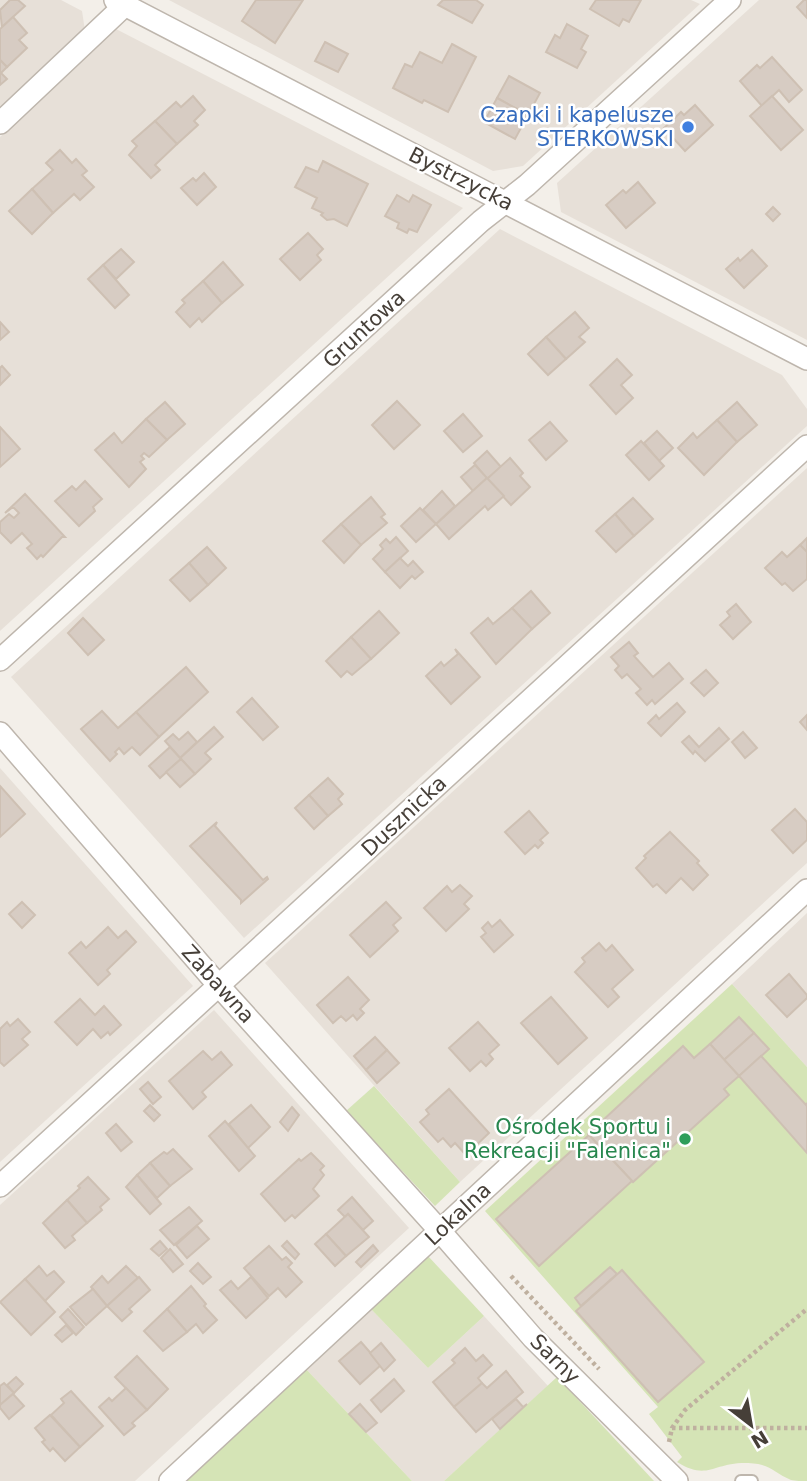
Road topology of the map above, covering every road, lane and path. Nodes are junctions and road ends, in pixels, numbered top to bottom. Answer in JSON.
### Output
{"nodes":[{"id":1,"x":730,"y":0,"type":"edge"},
{"id":2,"x":120,"y":3,"type":"edge"},
{"id":3,"x":0,"y":123,"type":"edge"},
{"id":4,"x":505,"y":201,"type":"junction"},
{"id":5,"x":807,"y":359,"type":"edge"},
{"id":6,"x":807,"y":446,"type":"edge"},
{"id":7,"x":0,"y":660,"type":"edge"},
{"id":8,"x":0,"y":733,"type":"edge"},
{"id":9,"x":807,"y":890,"type":"edge"},
{"id":10,"x":219,"y":986,"type":"junction"},
{"id":11,"x":0,"y":1186,"type":"edge"},
{"id":12,"x":440,"y":1231,"type":"junction"},
{"id":13,"x":503,"y":1266,"type":"dead end"},
{"id":14,"x":807,"y":1309,"type":"edge"},
{"id":15,"x":606,"y":1376,"type":"dead end"},
{"id":16,"x":672,"y":1428,"type":"junction"},
{"id":17,"x":807,"y":1428,"type":"edge"},
{"id":18,"x":662,"y":1436,"type":"dead end"},
{"id":19,"x":170,"y":1481,"type":"edge"},
{"id":20,"x":677,"y":1481,"type":"edge"},
{"id":21,"x":741,"y":1481,"type":"edge"},
{"id":22,"x":752,"y":1481,"type":"edge"}],
"edges":[{"from":1,"to":4,"type":"street","name":"Gruntowa"},
{"from":2,"to":3,"type":"street"},
{"from":2,"to":4,"type":"street","name":"Bystrzycka"},
{"from":4,"to":5,"type":"street","name":"Bystrzycka"},
{"from":4,"to":7,"type":"street","name":"Gruntowa"},
{"from":6,"to":10,"type":"street","name":"Dusznicka"},
{"from":8,"to":10,"type":"street","name":"Zabawna"},
{"from":9,"to":12,"type":"street","name":"Lokalna"},
{"from":10,"to":11,"type":"street","name":"Dusznicka"},
{"from":10,"to":12,"type":"street","name":"Zabawna"},
{"from":12,"to":19,"type":"street","name":"Lokalna"},
{"from":12,"to":20,"type":"street","name":"Sarny"},
{"from":13,"to":15,"type":"path"},
{"from":14,"to":16,"type":"path"},
{"from":16,"to":17,"type":"path"},
{"from":16,"to":18,"type":"path"},
{"from":21,"to":22,"type":"lane"}]}
